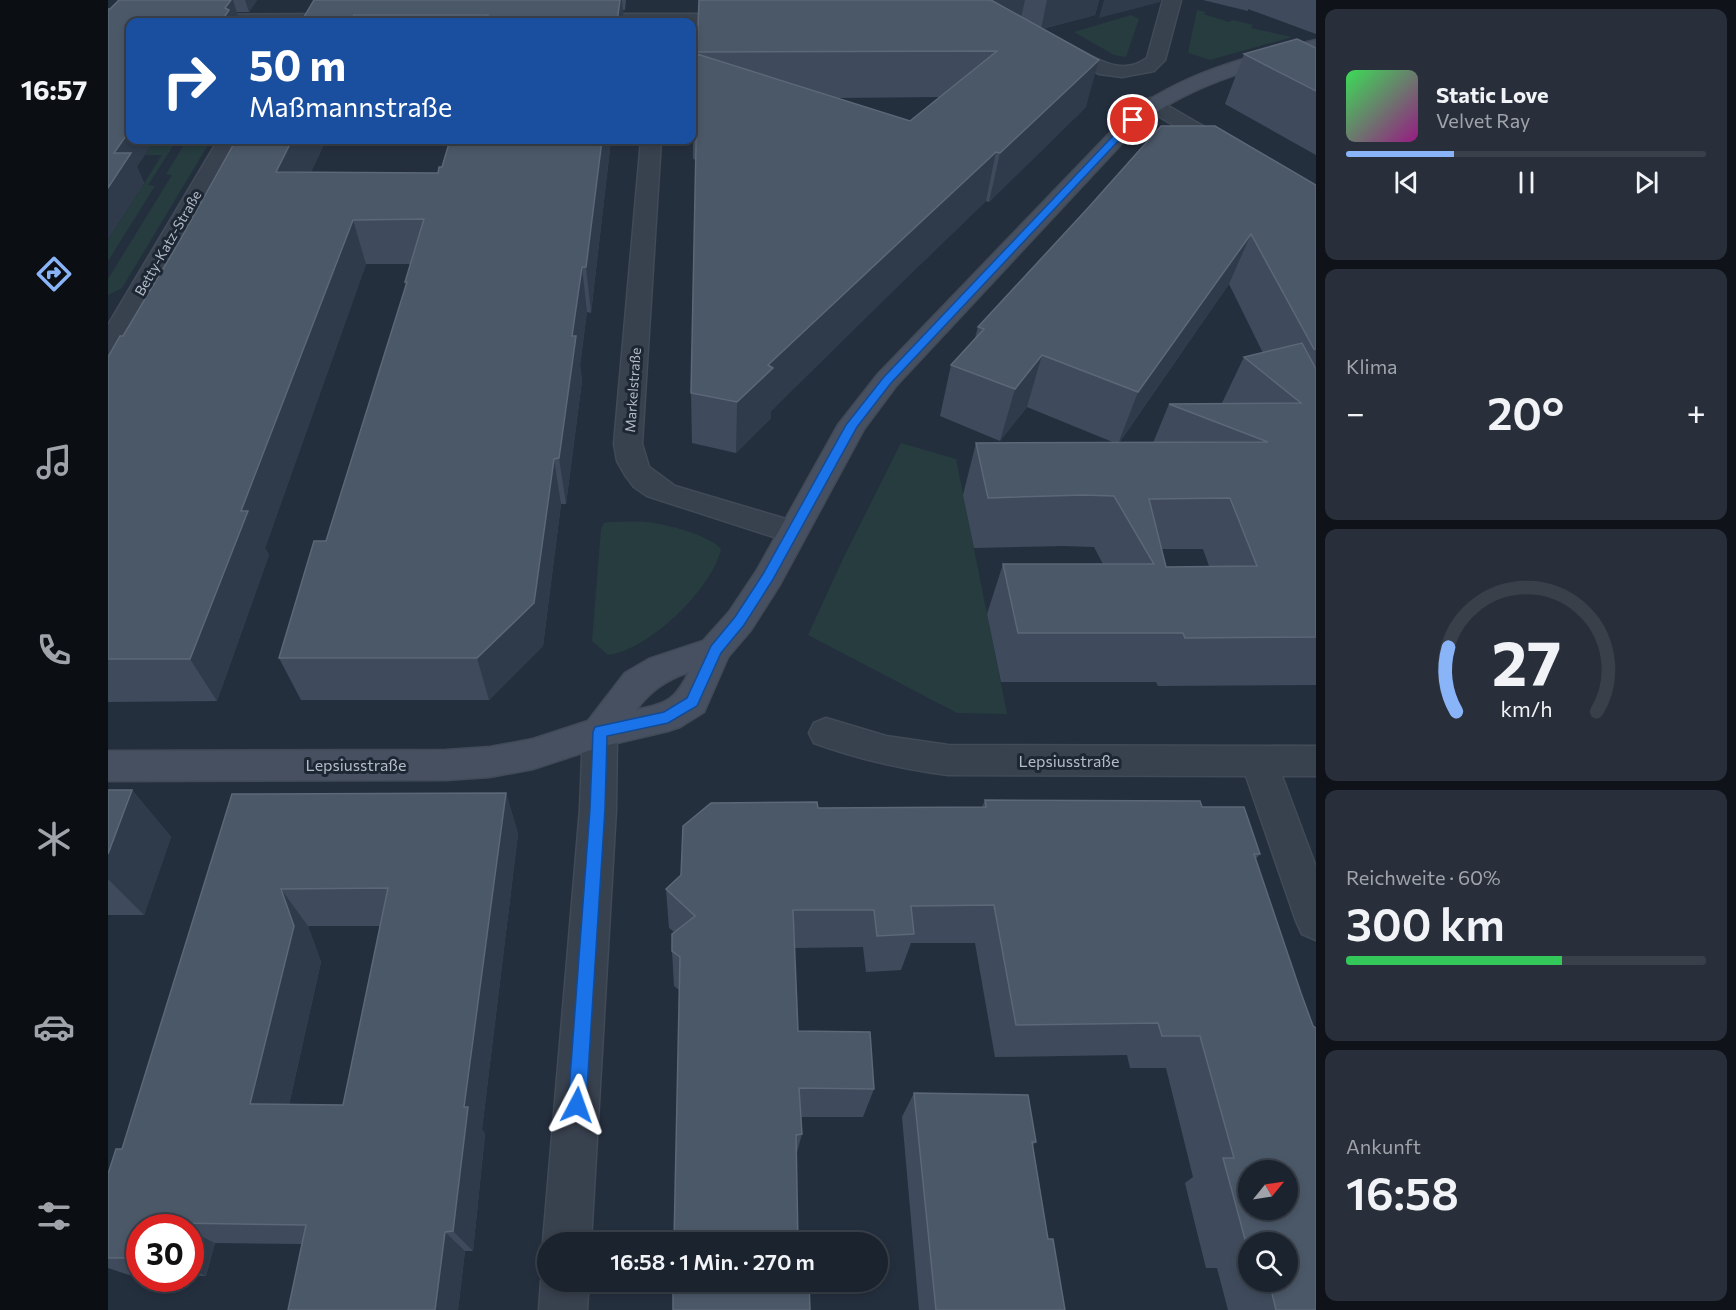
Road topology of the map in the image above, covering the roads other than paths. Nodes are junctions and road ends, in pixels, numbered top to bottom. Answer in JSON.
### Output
{"nodes":[{"id":1,"x":308,"y":0,"type":"edge"},
{"id":2,"x":662,"y":0,"type":"edge"},
{"id":3,"x":1172,"y":0,"type":"edge"},
{"id":4,"x":298,"y":18,"type":"edge"},
{"id":5,"x":660,"y":18,"type":"edge"},
{"id":6,"x":765,"y":19,"type":"edge"},
{"id":7,"x":108,"y":20,"type":"edge"},
{"id":8,"x":126,"y":20,"type":"edge"},
{"id":9,"x":696,"y":20,"type":"edge"},
{"id":10,"x":1043,"y":39,"type":"edge"},
{"id":11,"x":1316,"y":45,"type":"edge"},
{"id":12,"x":1151,"y":104,"type":"junction"},
{"id":13,"x":226,"y":144,"type":"edge"},
{"id":14,"x":651,"y":144,"type":"edge"},
{"id":15,"x":1244,"y":157,"type":"edge"},
{"id":16,"x":108,"y":347,"type":"edge"},
{"id":17,"x":792,"y":532,"type":"junction"},
{"id":18,"x":715,"y":650,"type":"junction"},
{"id":19,"x":600,"y":732,"type":"junction"},
{"id":20,"x":826,"y":733,"type":"dead end"},
{"id":21,"x":1258,"y":761,"type":"junction"},
{"id":22,"x":1316,"y":761,"type":"edge"},
{"id":23,"x":108,"y":766,"type":"edge"},
{"id":24,"x":1316,"y":921,"type":"edge"},
{"id":25,"x":568,"y":1232,"type":"edge"},
{"id":26,"x":564,"y":1292,"type":"edge"},
{"id":27,"x":563,"y":1310,"type":"edge"}],
"edges":[{"from":1,"to":4,"type":"street"},
{"from":2,"to":5,"type":"street"},
{"from":3,"to":10,"type":"street"},
{"from":6,"to":9,"type":"street"},
{"from":7,"to":8,"type":"street"},
{"from":11,"to":12,"type":"street"},
{"from":12,"to":15,"type":"street"},
{"from":12,"to":17,"type":"street"},
{"from":13,"to":16,"type":"street","name":"Betty-Katz-Straße"},
{"from":14,"to":17,"type":"street","name":"Markelstraße"},
{"from":17,"to":18,"type":"street"},
{"from":18,"to":19,"type":"street"},
{"from":18,"to":19,"type":"street","name":"Lepsiusstraße"},
{"from":19,"to":23,"type":"street","name":"Lepsiusstraße"},
{"from":19,"to":25,"type":"street"},
{"from":20,"to":21,"type":"street","name":"Lepsiusstraße"},
{"from":21,"to":22,"type":"street","name":"Lepsiusstraße"},
{"from":21,"to":24,"type":"street"},
{"from":26,"to":27,"type":"street"}]}
